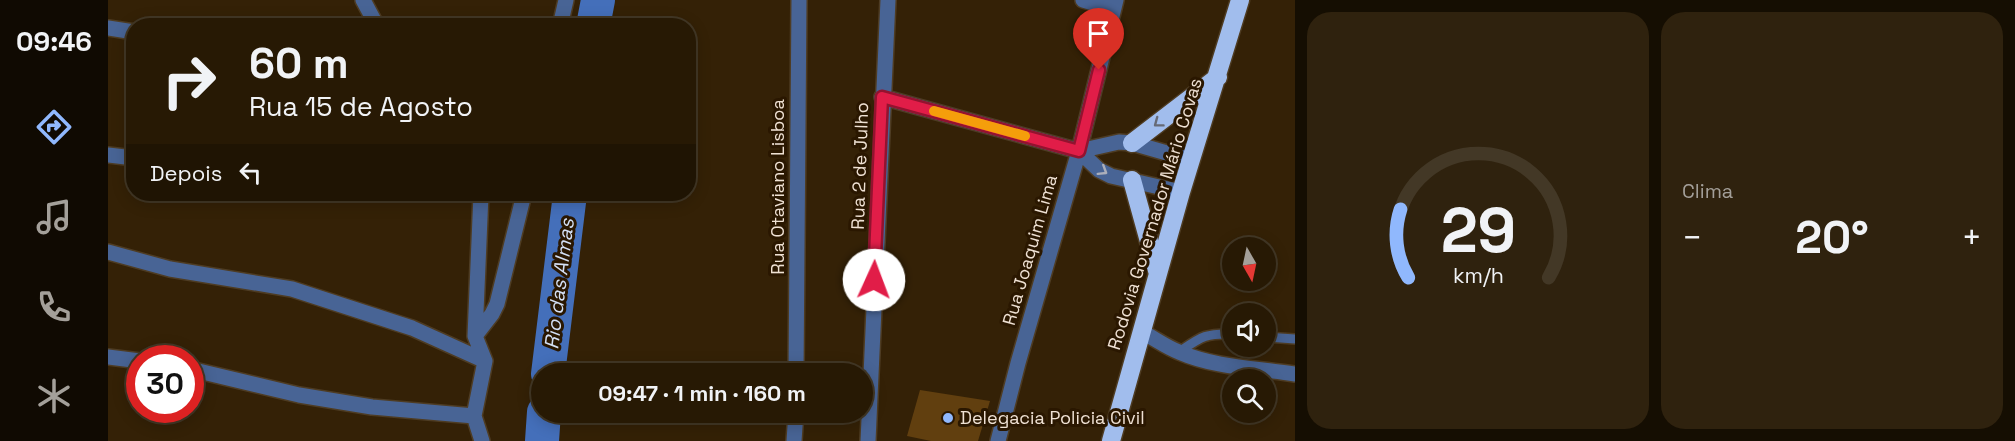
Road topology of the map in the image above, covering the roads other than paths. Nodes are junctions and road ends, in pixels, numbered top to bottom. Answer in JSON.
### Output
{"nodes":[{"id":1,"x":363,"y":0,"type":"edge"},
{"id":2,"x":566,"y":0,"type":"edge"},
{"id":3,"x":799,"y":0,"type":"edge"},
{"id":4,"x":888,"y":0,"type":"edge"},
{"id":5,"x":1083,"y":0,"type":"edge"},
{"id":6,"x":1240,"y":0,"type":"edge"},
{"id":7,"x":1114,"y":4,"type":"edge"},
{"id":8,"x":373,"y":18,"type":"edge"},
{"id":9,"x":562,"y":18,"type":"edge"},
{"id":10,"x":108,"y":28,"type":"edge"},
{"id":11,"x":126,"y":31,"type":"edge"},
{"id":12,"x":1218,"y":77,"type":"junction"},
{"id":13,"x":882,"y":97,"type":"junction"},
{"id":14,"x":1132,"y":143,"type":"junction"},
{"id":15,"x":1079,"y":151,"type":"junction"},
{"id":16,"x":108,"y":155,"type":"edge"},
{"id":17,"x":126,"y":157,"type":"edge"},
{"id":18,"x":1191,"y":160,"type":"junction"},
{"id":19,"x":1132,"y":180,"type":"junction"},
{"id":20,"x":1181,"y":192,"type":"junction"},
{"id":21,"x":481,"y":201,"type":"edge"},
{"id":22,"x":522,"y":201,"type":"edge"},
{"id":23,"x":108,"y":252,"type":"edge"},
{"id":24,"x":1158,"y":276,"type":"junction"},
{"id":25,"x":1142,"y":332,"type":"junction"},
{"id":26,"x":1222,"y":333,"type":"edge"},
{"id":27,"x":474,"y":336,"type":"junction"},
{"id":28,"x":1276,"y":338,"type":"edge"},
{"id":29,"x":1295,"y":339,"type":"edge"},
{"id":30,"x":1179,"y":352,"type":"junction"},
{"id":31,"x":108,"y":357,"type":"edge"},
{"id":32,"x":126,"y":359,"type":"edge"},
{"id":33,"x":485,"y":361,"type":"junction"},
{"id":34,"x":796,"y":363,"type":"edge"},
{"id":35,"x":204,"y":372,"type":"edge"},
{"id":36,"x":1295,"y":374,"type":"edge"},
{"id":37,"x":474,"y":416,"type":"junction"},
{"id":38,"x":795,"y":423,"type":"edge"},
{"id":39,"x":482,"y":441,"type":"edge"},
{"id":40,"x":794,"y":441,"type":"edge"},
{"id":41,"x":868,"y":441,"type":"edge"},
{"id":42,"x":998,"y":441,"type":"edge"},
{"id":43,"x":1111,"y":441,"type":"edge"}],
"edges":[{"from":1,"to":8,"type":"street"},
{"from":2,"to":9,"type":"street"},
{"from":3,"to":34,"type":"street","name":"Rua Otaviano Lisboa"},
{"from":4,"to":13,"type":"street","name":"Rua 2 de Julho"},
{"from":5,"to":7,"type":"street"},
{"from":6,"to":12,"type":"highway","name":"Rodovia Governador Mário Covas"},
{"from":7,"to":15,"type":"street","name":"Rua Joaquim Lima"},
{"from":10,"to":11,"type":"street"},
{"from":12,"to":14,"type":"highway","one_way":true},
{"from":12,"to":18,"type":"highway","name":"Rodovia Governador Mário Covas"},
{"from":13,"to":15,"type":"street"},
{"from":13,"to":41,"type":"street","name":"Rua 2 de Julho"},
{"from":14,"to":15,"type":"street"},
{"from":14,"to":18,"type":"street"},
{"from":15,"to":19,"type":"street","one_way":true},
{"from":15,"to":42,"type":"street","name":"Rua Joaquim Lima"},
{"from":16,"to":17,"type":"street"},
{"from":18,"to":20,"type":"highway","name":"Rodovia Governador Mário Covas"},
{"from":19,"to":20,"type":"street"},
{"from":19,"to":24,"type":"highway"},
{"from":20,"to":24,"type":"highway","name":"Rodovia Governador Mário Covas"},
{"from":21,"to":27,"type":"street"},
{"from":22,"to":27,"type":"street"},
{"from":23,"to":33,"type":"street"},
{"from":24,"to":25,"type":"highway","name":"Rodovia Governador Mário Covas"},
{"from":25,"to":30,"type":"street"},
{"from":25,"to":43,"type":"highway","name":"Rodovia Governador Mário Covas"},
{"from":26,"to":30,"type":"lane"},
{"from":27,"to":33,"type":"street"},
{"from":28,"to":29,"type":"lane"},
{"from":30,"to":36,"type":"street"},
{"from":31,"to":32,"type":"street"},
{"from":33,"to":37,"type":"street"},
{"from":35,"to":37,"type":"street"},
{"from":37,"to":39,"type":"street"},
{"from":38,"to":40,"type":"street"}]}
